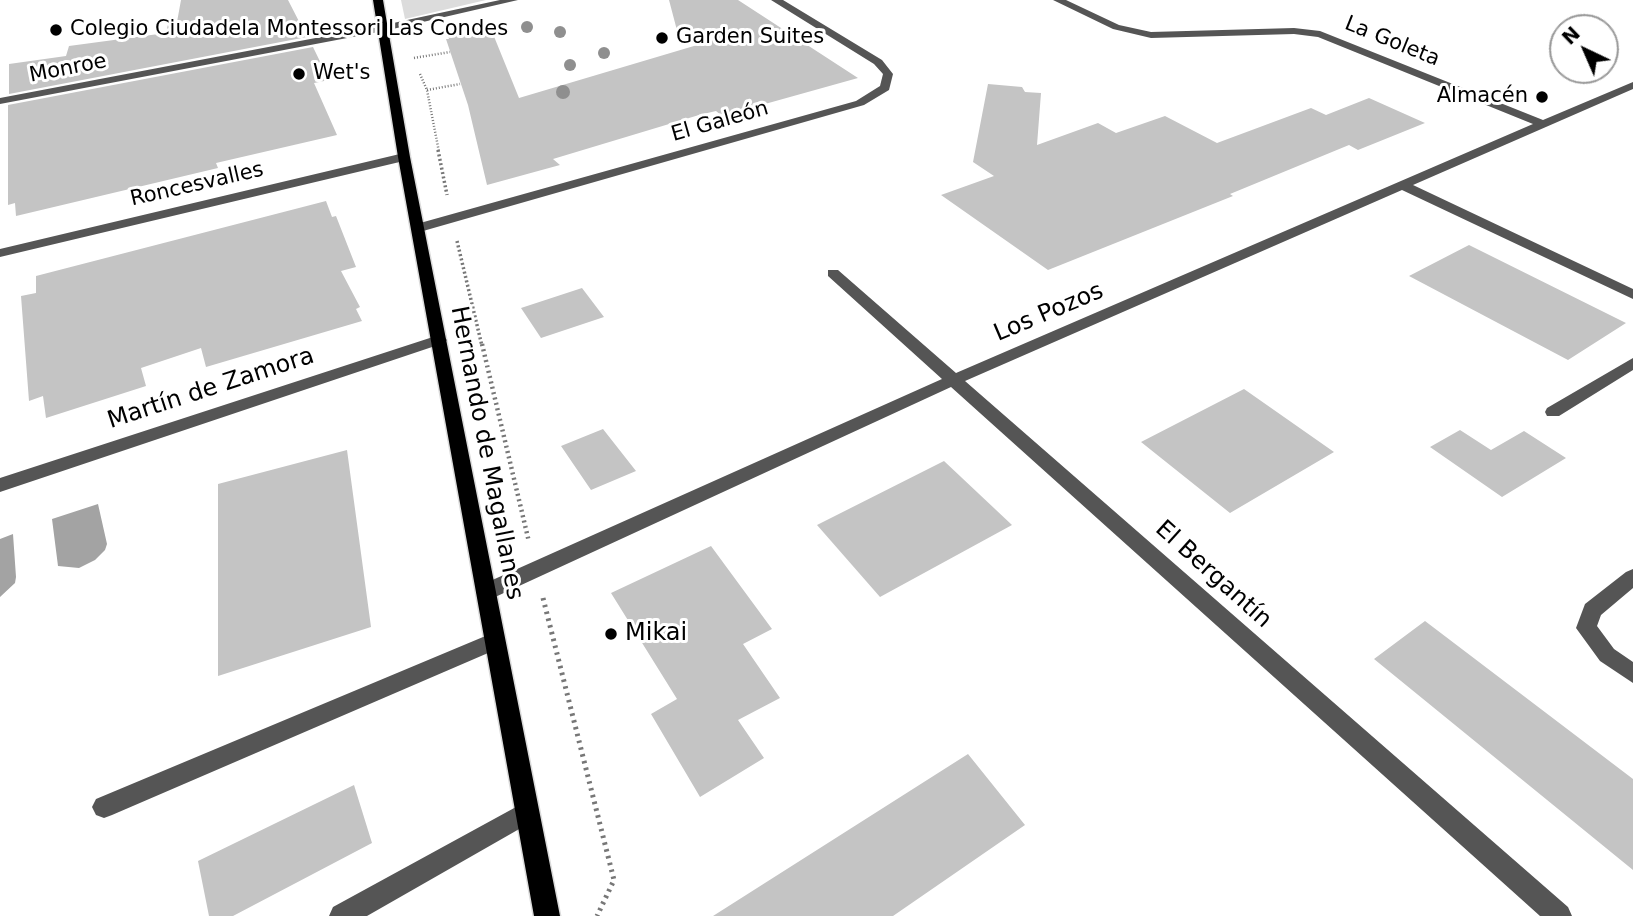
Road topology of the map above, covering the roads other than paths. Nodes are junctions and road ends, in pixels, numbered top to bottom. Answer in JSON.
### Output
{"nodes":[{"id":1,"x":378,"y":0,"type":"edge"},
{"id":2,"x":513,"y":0,"type":"edge"},
{"id":3,"x":776,"y":0,"type":"edge"},
{"id":4,"x":1058,"y":0,"type":"edge"},
{"id":5,"x":384,"y":28,"type":"junction"},
{"id":6,"x":1633,"y":85,"type":"edge"},
{"id":7,"x":0,"y":101,"type":"edge"},
{"id":8,"x":1543,"y":124,"type":"junction"},
{"id":9,"x":404,"y":158,"type":"junction"},
{"id":10,"x":1402,"y":185,"type":"junction"},
{"id":11,"x":418,"y":228,"type":"junction"},
{"id":12,"x":0,"y":253,"type":"edge"},
{"id":13,"x":833,"y":273,"type":"dead end"},
{"id":14,"x":1633,"y":295,"type":"edge"},
{"id":15,"x":439,"y":340,"type":"junction"},
{"id":16,"x":1633,"y":363,"type":"edge"},
{"id":17,"x":953,"y":380,"type":"junction"},
{"id":18,"x":1553,"y":412,"type":"dead end"},
{"id":19,"x":0,"y":485,"type":"edge"},
{"id":20,"x":1633,"y":577,"type":"edge"},
{"id":21,"x":486,"y":592,"type":"junction"},
{"id":22,"x":495,"y":641,"type":"junction"},
{"id":23,"x":1633,"y":674,"type":"edge"},
{"id":24,"x":104,"y":807,"type":"dead end"},
{"id":25,"x":527,"y":812,"type":"junction"},
{"id":26,"x":342,"y":916,"type":"edge"},
{"id":27,"x":547,"y":916,"type":"edge"},
{"id":28,"x":1559,"y":916,"type":"edge"}],
"edges":[{"from":1,"to":5,"type":"main road","name":"Hernando de Magallanes"},
{"from":2,"to":5,"type":"street","name":"Monroe"},
{"from":3,"to":11,"type":"street","name":"El Galeón"},
{"from":4,"to":8,"type":"street","name":"La Goleta"},
{"from":5,"to":7,"type":"street","name":"Monroe"},
{"from":5,"to":9,"type":"main road","name":"Hernando de Magallanes"},
{"from":6,"to":8,"type":"street","name":"Los Pozos"},
{"from":8,"to":10,"type":"street","name":"Los Pozos"},
{"from":9,"to":11,"type":"main road","name":"Hernando de Magallanes"},
{"from":9,"to":12,"type":"street","name":"Roncesvalles"},
{"from":10,"to":14,"type":"street"},
{"from":10,"to":17,"type":"street","name":"Los Pozos"},
{"from":11,"to":15,"type":"main road","name":"Hernando de Magallanes"},
{"from":13,"to":17,"type":"street","name":"El Bergantín"},
{"from":15,"to":19,"type":"street","name":"Martín de Zamora"},
{"from":15,"to":21,"type":"main road","name":"Hernando de Magallanes"},
{"from":16,"to":18,"type":"street"},
{"from":17,"to":21,"type":"street","name":"Los Pozos"},
{"from":17,"to":28,"type":"street","name":"El Bergantín"},
{"from":20,"to":23,"type":"street"},
{"from":21,"to":22,"type":"main road","name":"Hernando de Magallanes"},
{"from":22,"to":24,"type":"street"},
{"from":22,"to":25,"type":"main road","name":"Hernando de Magallanes"},
{"from":25,"to":26,"type":"street"},
{"from":25,"to":27,"type":"main road","name":"Hernando de Magallanes"}]}
